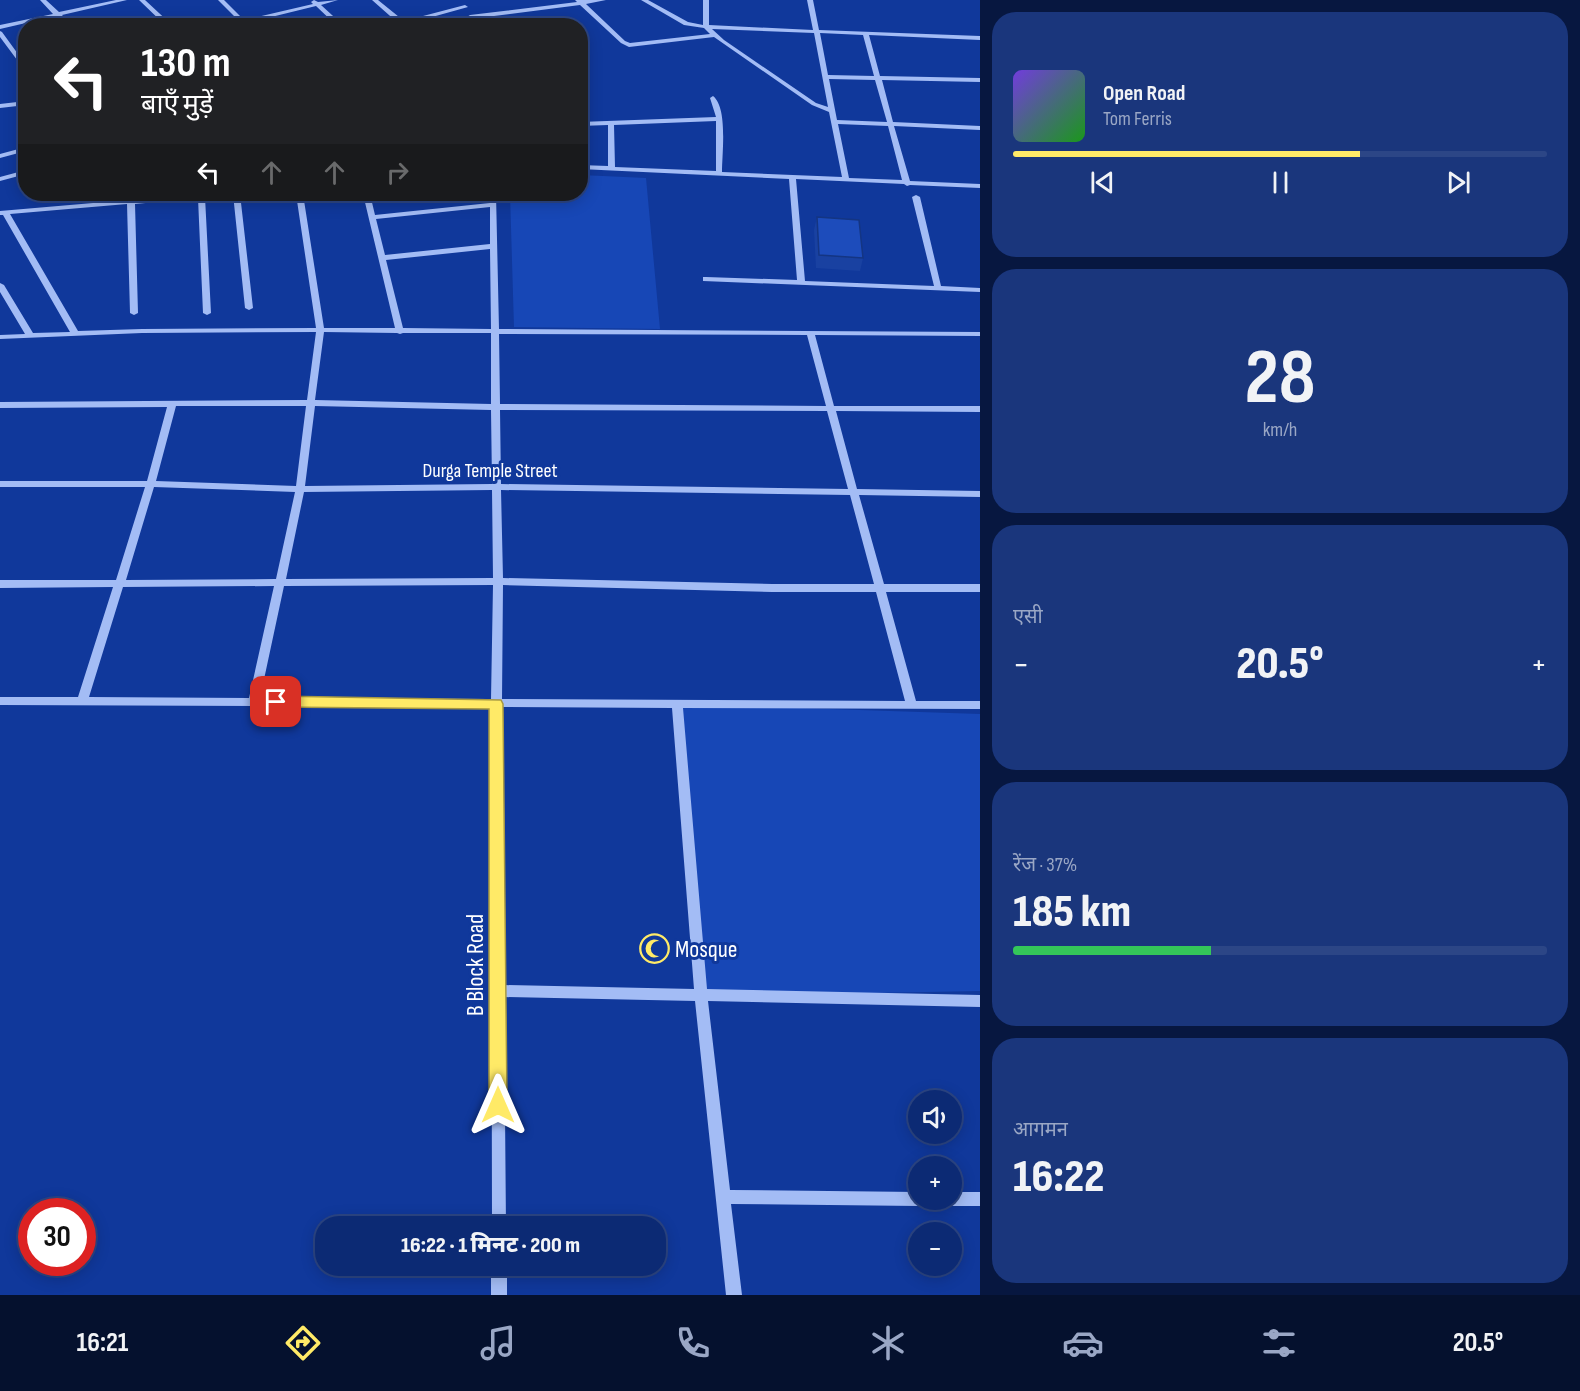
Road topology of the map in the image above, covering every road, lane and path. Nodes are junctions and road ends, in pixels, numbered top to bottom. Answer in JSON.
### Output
{"nodes":[{"id":1,"x":43,"y":0,"type":"edge"},
{"id":2,"x":124,"y":0,"type":"edge"},
{"id":3,"x":142,"y":0,"type":"edge"},
{"id":4,"x":221,"y":0,"type":"edge"},
{"id":5,"x":335,"y":0,"type":"edge"},
{"id":6,"x":375,"y":0,"type":"edge"},
{"id":7,"x":462,"y":0,"type":"edge"},
{"id":8,"x":603,"y":0,"type":"edge"},
{"id":9,"x":644,"y":0,"type":"edge"},
{"id":10,"x":706,"y":0,"type":"edge"},
{"id":11,"x":810,"y":0,"type":"edge"},
{"id":12,"x":580,"y":1,"type":"edge"},
{"id":13,"x":314,"y":2,"type":"edge"},
{"id":14,"x":465,"y":7,"type":"junction"},
{"id":15,"x":58,"y":15,"type":"junction"},
{"id":16,"x":470,"y":17,"type":"joint"},
{"id":17,"x":44,"y":18,"type":"edge"},
{"id":18,"x":61,"y":18,"type":"edge"},
{"id":19,"x":161,"y":18,"type":"edge"},
{"id":20,"x":239,"y":18,"type":"edge"},
{"id":21,"x":264,"y":18,"type":"edge"},
{"id":22,"x":332,"y":18,"type":"edge"},
{"id":23,"x":398,"y":18,"type":"edge"},
{"id":24,"x":426,"y":18,"type":"edge"},
{"id":25,"x":18,"y":23,"type":"edge"},
{"id":26,"x":0,"y":27,"type":"edge"},
{"id":27,"x":706,"y":27,"type":"junction"},
{"id":28,"x":815,"y":31,"type":"junction"},
{"id":29,"x":0,"y":33,"type":"edge"},
{"id":30,"x":714,"y":35,"type":"junction"},
{"id":31,"x":866,"y":35,"type":"junction"},
{"id":32,"x":980,"y":38,"type":"edge"},
{"id":33,"x":18,"y":59,"type":"edge"},
{"id":34,"x":825,"y":77,"type":"junction"},
{"id":35,"x":878,"y":78,"type":"junction"},
{"id":36,"x":980,"y":80,"type":"edge"},
{"id":37,"x":713,"y":98,"type":"dead end"},
{"id":38,"x":18,"y":104,"type":"edge"},
{"id":39,"x":0,"y":106,"type":"edge"},
{"id":40,"x":832,"y":111,"type":"junction"},
{"id":41,"x":719,"y":119,"type":"junction"},
{"id":42,"x":611,"y":122,"type":"junction"},
{"id":43,"x":834,"y":122,"type":"junction"},
{"id":44,"x":588,"y":123,"type":"edge"},
{"id":45,"x":891,"y":125,"type":"junction"},
{"id":46,"x":980,"y":128,"type":"edge"},
{"id":47,"x":18,"y":151,"type":"edge"},
{"id":48,"x":0,"y":156,"type":"edge"},
{"id":49,"x":588,"y":168,"type":"edge"},
{"id":50,"x":612,"y":169,"type":"junction"},
{"id":51,"x":18,"y":174,"type":"edge"},
{"id":52,"x":719,"y":174,"type":"junction"},
{"id":53,"x":792,"y":177,"type":"junction"},
{"id":54,"x":0,"y":178,"type":"edge"},
{"id":55,"x":846,"y":180,"type":"junction"},
{"id":56,"x":907,"y":184,"type":"junction"},
{"id":57,"x":980,"y":186,"type":"edge"},
{"id":58,"x":916,"y":197,"type":"dead end"},
{"id":59,"x":141,"y":201,"type":"edge"},
{"id":60,"x":201,"y":201,"type":"edge"},
{"id":61,"x":237,"y":201,"type":"edge"},
{"id":62,"x":300,"y":201,"type":"edge"},
{"id":63,"x":368,"y":201,"type":"edge"},
{"id":64,"x":493,"y":201,"type":"edge"},
{"id":65,"x":131,"y":202,"type":"junction"},
{"id":66,"x":493,"y":205,"type":"junction"},
{"id":67,"x":3,"y":213,"type":"edge"},
{"id":68,"x":372,"y":217,"type":"junction"},
{"id":69,"x":494,"y":246,"type":"junction"},
{"id":70,"x":382,"y":258,"type":"junction"},
{"id":71,"x":706,"y":279,"type":"dead end"},
{"id":72,"x":801,"y":283,"type":"junction"},
{"id":73,"x":0,"y":285,"type":"edge"},
{"id":74,"x":938,"y":288,"type":"junction"},
{"id":75,"x":980,"y":290,"type":"edge"},
{"id":76,"x":249,"y":308,"type":"dead end"},
{"id":77,"x":134,"y":313,"type":"dead end"},
{"id":78,"x":207,"y":313,"type":"dead end"},
{"id":79,"x":320,"y":330,"type":"junction"},
{"id":80,"x":400,"y":332,"type":"junction"},
{"id":81,"x":494,"y":332,"type":"junction"},
{"id":82,"x":75,"y":333,"type":"junction"},
{"id":83,"x":810,"y":333,"type":"junction"},
{"id":84,"x":29,"y":334,"type":"junction"},
{"id":85,"x":980,"y":334,"type":"edge"},
{"id":86,"x":0,"y":337,"type":"edge"},
{"id":87,"x":310,"y":403,"type":"junction"},
{"id":88,"x":0,"y":405,"type":"edge"},
{"id":89,"x":172,"y":405,"type":"junction"},
{"id":90,"x":494,"y":407,"type":"junction"},
{"id":91,"x":830,"y":408,"type":"junction"},
{"id":92,"x":980,"y":409,"type":"edge"},
{"id":93,"x":0,"y":484,"type":"edge"},
{"id":94,"x":152,"y":484,"type":"junction"},
{"id":95,"x":496,"y":487,"type":"junction"},
{"id":96,"x":300,"y":489,"type":"junction"},
{"id":97,"x":854,"y":494,"type":"junction"},
{"id":98,"x":980,"y":494,"type":"edge"},
{"id":99,"x":498,"y":581,"type":"junction"},
{"id":100,"x":118,"y":582,"type":"junction"},
{"id":101,"x":0,"y":584,"type":"edge"},
{"id":102,"x":280,"y":584,"type":"junction"},
{"id":103,"x":880,"y":588,"type":"junction"},
{"id":104,"x":980,"y":588,"type":"edge"},
{"id":105,"x":0,"y":701,"type":"edge"},
{"id":106,"x":82,"y":702,"type":"junction"},
{"id":107,"x":254,"y":702,"type":"junction"},
{"id":108,"x":496,"y":704,"type":"junction"},
{"id":109,"x":677,"y":704,"type":"junction"},
{"id":110,"x":912,"y":705,"type":"junction"},
{"id":111,"x":980,"y":705,"type":"edge"},
{"id":112,"x":497,"y":991,"type":"junction"},
{"id":113,"x":701,"y":996,"type":"junction"},
{"id":114,"x":980,"y":1001,"type":"edge"},
{"id":115,"x":723,"y":1197,"type":"junction"},
{"id":116,"x":908,"y":1199,"type":"edge"},
{"id":117,"x":962,"y":1199,"type":"edge"},
{"id":118,"x":980,"y":1199,"type":"edge"},
{"id":119,"x":499,"y":1216,"type":"edge"},
{"id":120,"x":499,"y":1276,"type":"edge"},
{"id":121,"x":499,"y":1295,"type":"edge"},
{"id":122,"x":735,"y":1295,"type":"edge"}],
"edges":[{"from":1,"to":15,"type":"street"},
{"from":2,"to":15,"type":"street"},
{"from":3,"to":19,"type":"street"},
{"from":4,"to":20,"type":"street"},
{"from":5,"to":13,"type":"street"},
{"from":6,"to":23,"type":"street"},
{"from":7,"to":14,"type":"street"},
{"from":8,"to":12,"type":"street"},
{"from":9,"to":27,"type":"street"},
{"from":10,"to":27,"type":"street"},
{"from":11,"to":28,"type":"street"},
{"from":12,"to":16,"type":"street"},
{"from":12,"to":30,"type":"street"},
{"from":13,"to":21,"type":"street"},
{"from":13,"to":22,"type":"street"},
{"from":14,"to":16,"type":"street"},
{"from":14,"to":24,"type":"street"},
{"from":15,"to":17,"type":"street"},
{"from":15,"to":18,"type":"street"},
{"from":25,"to":26,"type":"street"},
{"from":27,"to":28,"type":"street"},
{"from":27,"to":30,"type":"street"},
{"from":28,"to":31,"type":"street"},
{"from":28,"to":34,"type":"street"},
{"from":29,"to":33,"type":"street"},
{"from":30,"to":40,"type":"street"},
{"from":31,"to":32,"type":"street"},
{"from":31,"to":35,"type":"street"},
{"from":34,"to":35,"type":"street"},
{"from":34,"to":40,"type":"street"},
{"from":35,"to":36,"type":"street"},
{"from":35,"to":45,"type":"street"},
{"from":37,"to":41,"type":"street"},
{"from":38,"to":39,"type":"street"},
{"from":40,"to":43,"type":"street"},
{"from":41,"to":42,"type":"street"},
{"from":41,"to":52,"type":"street"},
{"from":42,"to":44,"type":"street"},
{"from":42,"to":50,"type":"street"},
{"from":43,"to":45,"type":"street"},
{"from":43,"to":55,"type":"street"},
{"from":45,"to":46,"type":"street"},
{"from":45,"to":56,"type":"street"},
{"from":47,"to":48,"type":"street"},
{"from":49,"to":50,"type":"street"},
{"from":50,"to":52,"type":"street"},
{"from":51,"to":54,"type":"street"},
{"from":52,"to":53,"type":"street"},
{"from":53,"to":55,"type":"street"},
{"from":53,"to":72,"type":"street"},
{"from":55,"to":56,"type":"street"},
{"from":56,"to":57,"type":"street"},
{"from":58,"to":74,"type":"street"},
{"from":59,"to":65,"type":"street"},
{"from":60,"to":78,"type":"street"},
{"from":61,"to":76,"type":"street"},
{"from":62,"to":79,"type":"street"},
{"from":63,"to":68,"type":"street"},
{"from":64,"to":66,"type":"street","name":"B Block Road"},
{"from":65,"to":67,"type":"street"},
{"from":65,"to":77,"type":"street"},
{"from":66,"to":68,"type":"street"},
{"from":66,"to":69,"type":"street","name":"B Block Road"},
{"from":67,"to":82,"type":"street"},
{"from":68,"to":70,"type":"street"},
{"from":69,"to":70,"type":"street"},
{"from":69,"to":81,"type":"street","name":"B Block Road"},
{"from":70,"to":80,"type":"street"},
{"from":71,"to":72,"type":"street"},
{"from":72,"to":74,"type":"street"},
{"from":73,"to":84,"type":"street"},
{"from":74,"to":75,"type":"street"},
{"from":79,"to":80,"type":"street"},
{"from":79,"to":82,"type":"street"},
{"from":79,"to":87,"type":"street"},
{"from":80,"to":81,"type":"street"},
{"from":81,"to":83,"type":"street"},
{"from":81,"to":90,"type":"street","name":"B Block Road"},
{"from":82,"to":84,"type":"street"},
{"from":83,"to":85,"type":"street"},
{"from":83,"to":91,"type":"street"},
{"from":84,"to":86,"type":"street"},
{"from":87,"to":89,"type":"street"},
{"from":87,"to":90,"type":"street"},
{"from":87,"to":96,"type":"street"},
{"from":88,"to":89,"type":"street"},
{"from":89,"to":94,"type":"street"},
{"from":90,"to":91,"type":"street"},
{"from":90,"to":95,"type":"street","name":"B Block Road"},
{"from":91,"to":92,"type":"street"},
{"from":91,"to":97,"type":"street"},
{"from":93,"to":94,"type":"street","name":"Durga Temple Street"},
{"from":94,"to":96,"type":"street","name":"Durga Temple Street"},
{"from":94,"to":100,"type":"street"},
{"from":95,"to":96,"type":"street","name":"Durga Temple Street"},
{"from":95,"to":97,"type":"street","name":"Durga Temple Street"},
{"from":95,"to":99,"type":"street","name":"B Block Road"},
{"from":96,"to":102,"type":"street"},
{"from":97,"to":98,"type":"street","name":"Durga Temple Street"},
{"from":97,"to":103,"type":"street"},
{"from":99,"to":102,"type":"street"},
{"from":99,"to":103,"type":"street"},
{"from":99,"to":108,"type":"street","name":"B Block Road"},
{"from":100,"to":101,"type":"street"},
{"from":100,"to":102,"type":"street"},
{"from":100,"to":106,"type":"street"},
{"from":102,"to":107,"type":"street"},
{"from":103,"to":104,"type":"street"},
{"from":103,"to":110,"type":"street"},
{"from":105,"to":106,"type":"street"},
{"from":106,"to":107,"type":"street"},
{"from":107,"to":108,"type":"street"},
{"from":108,"to":109,"type":"street"},
{"from":108,"to":112,"type":"street","name":"B Block Road"},
{"from":109,"to":110,"type":"street"},
{"from":109,"to":113,"type":"street"},
{"from":110,"to":111,"type":"street"},
{"from":112,"to":113,"type":"street"},
{"from":112,"to":119,"type":"street","name":"B Block Road"},
{"from":113,"to":114,"type":"street"},
{"from":113,"to":115,"type":"street"},
{"from":115,"to":116,"type":"street"},
{"from":115,"to":122,"type":"street"},
{"from":117,"to":118,"type":"street"},
{"from":120,"to":121,"type":"street"}]}
